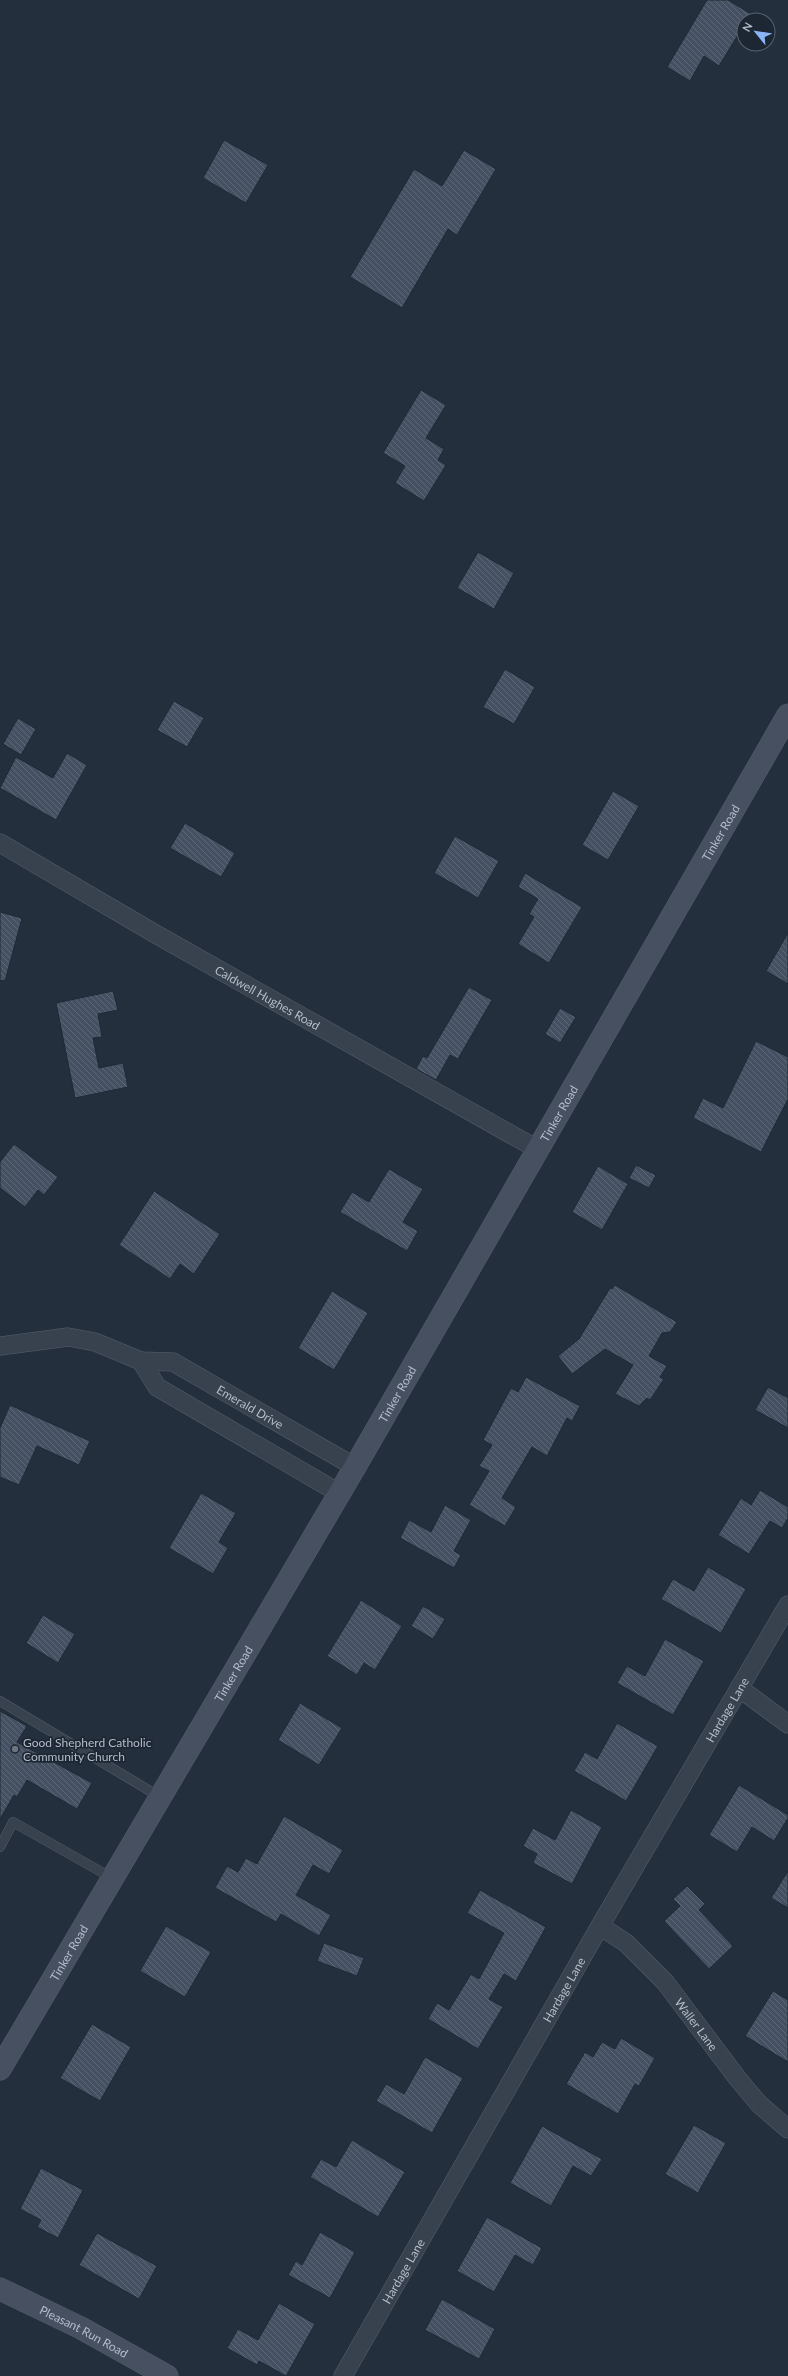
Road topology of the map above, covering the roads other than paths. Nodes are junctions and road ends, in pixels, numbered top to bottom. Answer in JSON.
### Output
{"nodes":[{"id":1,"x":788,"y":716,"type":"edge"},
{"id":2,"x":0,"y":843,"type":"edge"},
{"id":3,"x":537,"y":1149,"type":"junction"},
{"id":4,"x":0,"y":1346,"type":"edge"},
{"id":5,"x":140,"y":1361,"type":"junction"},
{"id":6,"x":355,"y":1467,"type":"junction"},
{"id":7,"x":339,"y":1493,"type":"junction"},
{"id":8,"x":788,"y":1605,"type":"edge"},
{"id":9,"x":739,"y":1688,"type":"junction"},
{"id":10,"x":0,"y":1701,"type":"edge"},
{"id":11,"x":788,"y":1724,"type":"edge"},
{"id":12,"x":160,"y":1797,"type":"junction"},
{"id":13,"x":0,"y":1847,"type":"edge"},
{"id":14,"x":112,"y":1878,"type":"junction"},
{"id":15,"x":600,"y":1926,"type":"junction"},
{"id":16,"x":2,"y":2061,"type":"edge"},
{"id":17,"x":788,"y":2129,"type":"edge"},
{"id":18,"x":0,"y":2289,"type":"edge"},
{"id":19,"x":167,"y":2376,"type":"edge"},
{"id":20,"x":343,"y":2376,"type":"edge"}],
"edges":[{"from":1,"to":3,"type":"main road","name":"Tinker Road"},
{"from":2,"to":3,"type":"street","name":"Caldwell Hughes Road"},
{"from":3,"to":6,"type":"main road","name":"Tinker Road"},
{"from":4,"to":5,"type":"street","name":"Emerald Drive"},
{"from":5,"to":6,"type":"street","name":"Emerald Drive"},
{"from":5,"to":7,"type":"street"},
{"from":6,"to":7,"type":"main road","name":"Tinker Road"},
{"from":7,"to":12,"type":"main road","name":"Tinker Road"},
{"from":8,"to":9,"type":"street","name":"Hardage Lane"},
{"from":9,"to":11,"type":"street"},
{"from":9,"to":15,"type":"street","name":"Hardage Lane"},
{"from":10,"to":12,"type":"lane"},
{"from":12,"to":14,"type":"main road","name":"Tinker Road"},
{"from":13,"to":14,"type":"lane"},
{"from":14,"to":16,"type":"main road","name":"Tinker Road"},
{"from":15,"to":17,"type":"street","name":"Waller Lane"},
{"from":15,"to":20,"type":"street","name":"Hardage Lane"},
{"from":18,"to":19,"type":"main road","name":"Pleasant Run Road"}]}
